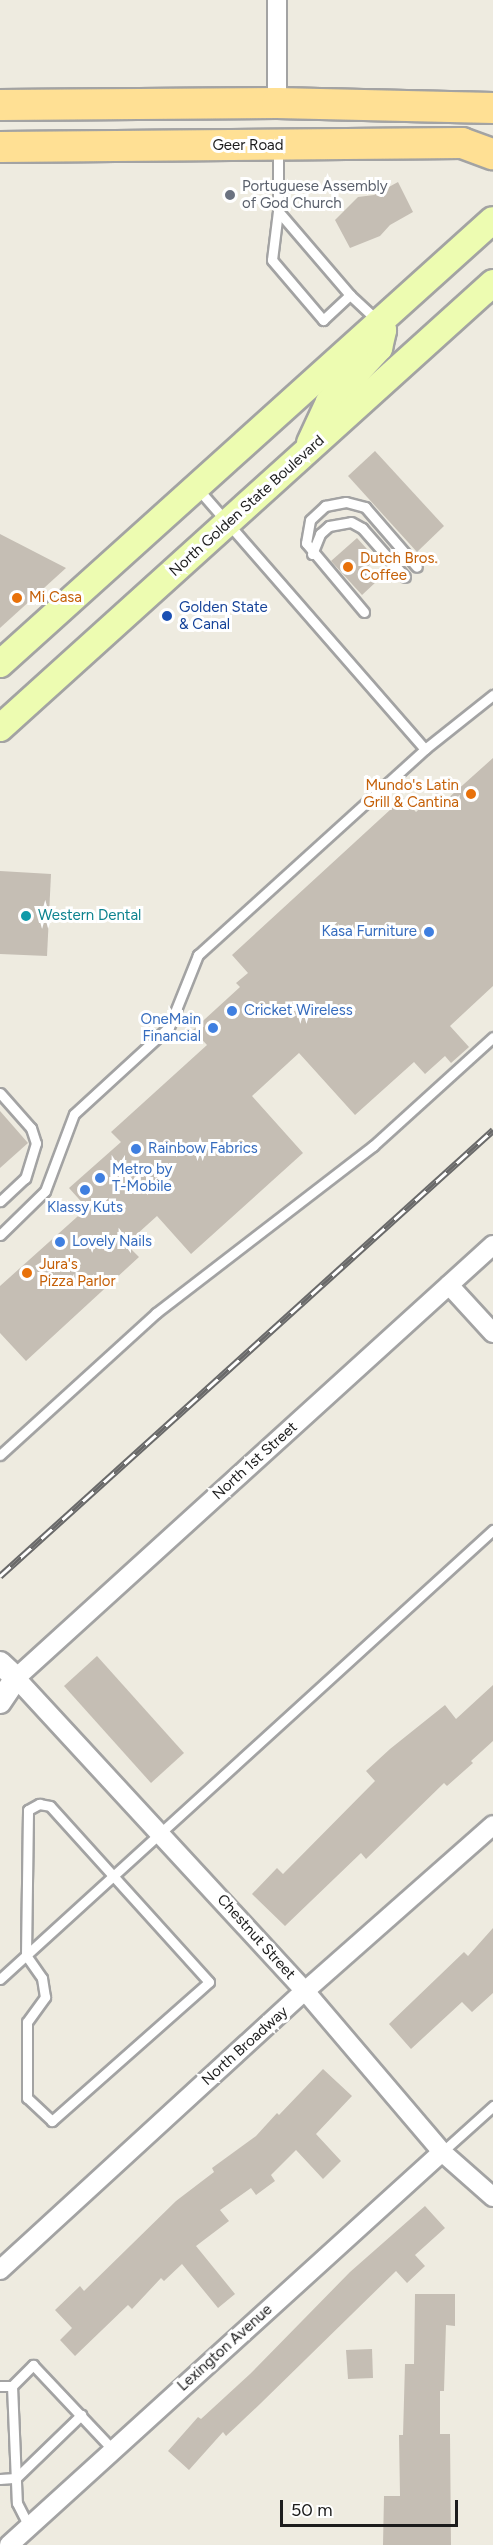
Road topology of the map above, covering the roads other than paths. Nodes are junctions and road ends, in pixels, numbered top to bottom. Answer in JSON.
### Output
{"nodes":[{"id":1,"x":277,"y":0,"type":"edge"},
{"id":2,"x":277,"y":103,"type":"junction"},
{"id":3,"x":0,"y":105,"type":"edge"},
{"id":4,"x":491,"y":105,"type":"edge"},
{"id":5,"x":278,"y":146,"type":"junction"},
{"id":6,"x":0,"y":147,"type":"edge"},
{"id":7,"x":493,"y":154,"type":"edge"},
{"id":8,"x":278,"y":211,"type":"junction"},
{"id":9,"x":493,"y":220,"type":"edge"},
{"id":10,"x":493,"y":283,"type":"edge"},
{"id":11,"x":350,"y":295,"type":"junction"},
{"id":12,"x":380,"y":322,"type":"junction"},
{"id":13,"x":309,"y":450,"type":"junction"},
{"id":14,"x":196,"y":487,"type":"junction"},
{"id":15,"x":228,"y":523,"type":"junction"},
{"id":16,"x":312,"y":554,"type":"junction"},
{"id":17,"x":417,"y":567,"type":"dead end"},
{"id":18,"x":405,"y":577,"type":"dead end"},
{"id":19,"x":364,"y":612,"type":"dead end"},
{"id":20,"x":0,"y":664,"type":"edge"},
{"id":21,"x":493,"y":695,"type":"edge"},
{"id":22,"x":0,"y":728,"type":"edge"},
{"id":23,"x":425,"y":749,"type":"junction"},
{"id":24,"x":493,"y":1037,"type":"edge"},
{"id":25,"x":0,"y":1093,"type":"edge"},
{"id":26,"x":0,"y":1200,"type":"edge"},
{"id":27,"x":1,"y":1231,"type":"edge"},
{"id":28,"x":493,"y":1245,"type":"edge"},
{"id":29,"x":449,"y":1285,"type":"junction"},
{"id":30,"x":493,"y":1334,"type":"edge"},
{"id":31,"x":0,"y":1455,"type":"edge"},
{"id":32,"x":493,"y":1530,"type":"edge"},
{"id":33,"x":8,"y":1670,"type":"edge"},
{"id":34,"x":0,"y":1702,"type":"edge"},
{"id":35,"x":493,"y":1825,"type":"edge"},
{"id":36,"x":162,"y":1832,"type":"junction"},
{"id":37,"x":113,"y":1876,"type":"junction"},
{"id":38,"x":26,"y":1955,"type":"junction"},
{"id":39,"x":0,"y":1979,"type":"edge"},
{"id":40,"x":305,"y":1991,"type":"junction"},
{"id":41,"x":493,"y":2106,"type":"edge"},
{"id":42,"x":442,"y":2152,"type":"junction"},
{"id":43,"x":493,"y":2197,"type":"edge"},
{"id":44,"x":0,"y":2270,"type":"edge"},
{"id":45,"x":0,"y":2386,"type":"edge"},
{"id":46,"x":12,"y":2386,"type":"junction"},
{"id":47,"x":81,"y":2415,"type":"junction"},
{"id":48,"x":113,"y":2450,"type":"junction"},
{"id":49,"x":16,"y":2478,"type":"junction"},
{"id":50,"x":0,"y":2479,"type":"edge"},
{"id":51,"x":29,"y":2527,"type":"junction"},
{"id":52,"x":9,"y":2545,"type":"edge"}],
"edges":[{"from":1,"to":2,"type":"street"},
{"from":2,"to":3,"type":"main road"},
{"from":2,"to":4,"type":"main road"},
{"from":5,"to":6,"type":"main road","name":"Geer Road"},
{"from":5,"to":7,"type":"main road","name":"Geer Road"},
{"from":5,"to":8,"type":"lane"},
{"from":8,"to":11,"type":"lane"},
{"from":8,"to":11,"type":"lane"},
{"from":9,"to":12,"type":"main road"},
{"from":10,"to":13,"type":"main road","name":"North Golden State Boulevard"},
{"from":11,"to":12,"type":"lane"},
{"from":12,"to":13,"type":"main road"},
{"from":12,"to":14,"type":"main road"},
{"from":13,"to":15,"type":"main road","name":"North Golden State Boulevard"},
{"from":14,"to":15,"type":"lane"},
{"from":14,"to":20,"type":"main road"},
{"from":15,"to":22,"type":"main road","name":"North Golden State Boulevard"},
{"from":15,"to":23,"type":"lane"},
{"from":16,"to":17,"type":"lane"},
{"from":16,"to":18,"type":"lane"},
{"from":16,"to":19,"type":"lane"},
{"from":21,"to":23,"type":"lane"},
{"from":23,"to":27,"type":"lane"},
{"from":24,"to":31,"type":"lane"},
{"from":25,"to":26,"type":"lane"},
{"from":28,"to":29,"type":"street","name":"North 1st Street"},
{"from":29,"to":30,"type":"street"},
{"from":29,"to":33,"type":"street","name":"North 1st Street"},
{"from":32,"to":36,"type":"lane"},
{"from":33,"to":34,"type":"street"},
{"from":33,"to":36,"type":"street","name":"Chestnut Street"},
{"from":35,"to":40,"type":"street","name":"North Broadway"},
{"from":36,"to":37,"type":"lane"},
{"from":36,"to":40,"type":"street","name":"Chestnut Street"},
{"from":37,"to":38,"type":"lane"},
{"from":37,"to":38,"type":"lane"},
{"from":37,"to":38,"type":"lane"},
{"from":38,"to":39,"type":"lane"},
{"from":40,"to":42,"type":"street","name":"Chestnut Street"},
{"from":40,"to":44,"type":"street","name":"North Broadway"},
{"from":41,"to":42,"type":"lane"},
{"from":42,"to":43,"type":"street","name":"Chestnut Street"},
{"from":42,"to":48,"type":"street","name":"Lexington Avenue"},
{"from":45,"to":46,"type":"lane"},
{"from":46,"to":47,"type":"lane"},
{"from":46,"to":49,"type":"lane"},
{"from":47,"to":48,"type":"lane"},
{"from":47,"to":49,"type":"lane"},
{"from":48,"to":51,"type":"street","name":"Lexington Avenue"},
{"from":49,"to":50,"type":"lane"},
{"from":49,"to":51,"type":"lane"},
{"from":51,"to":52,"type":"street","name":"Lexington Avenue"}]}
